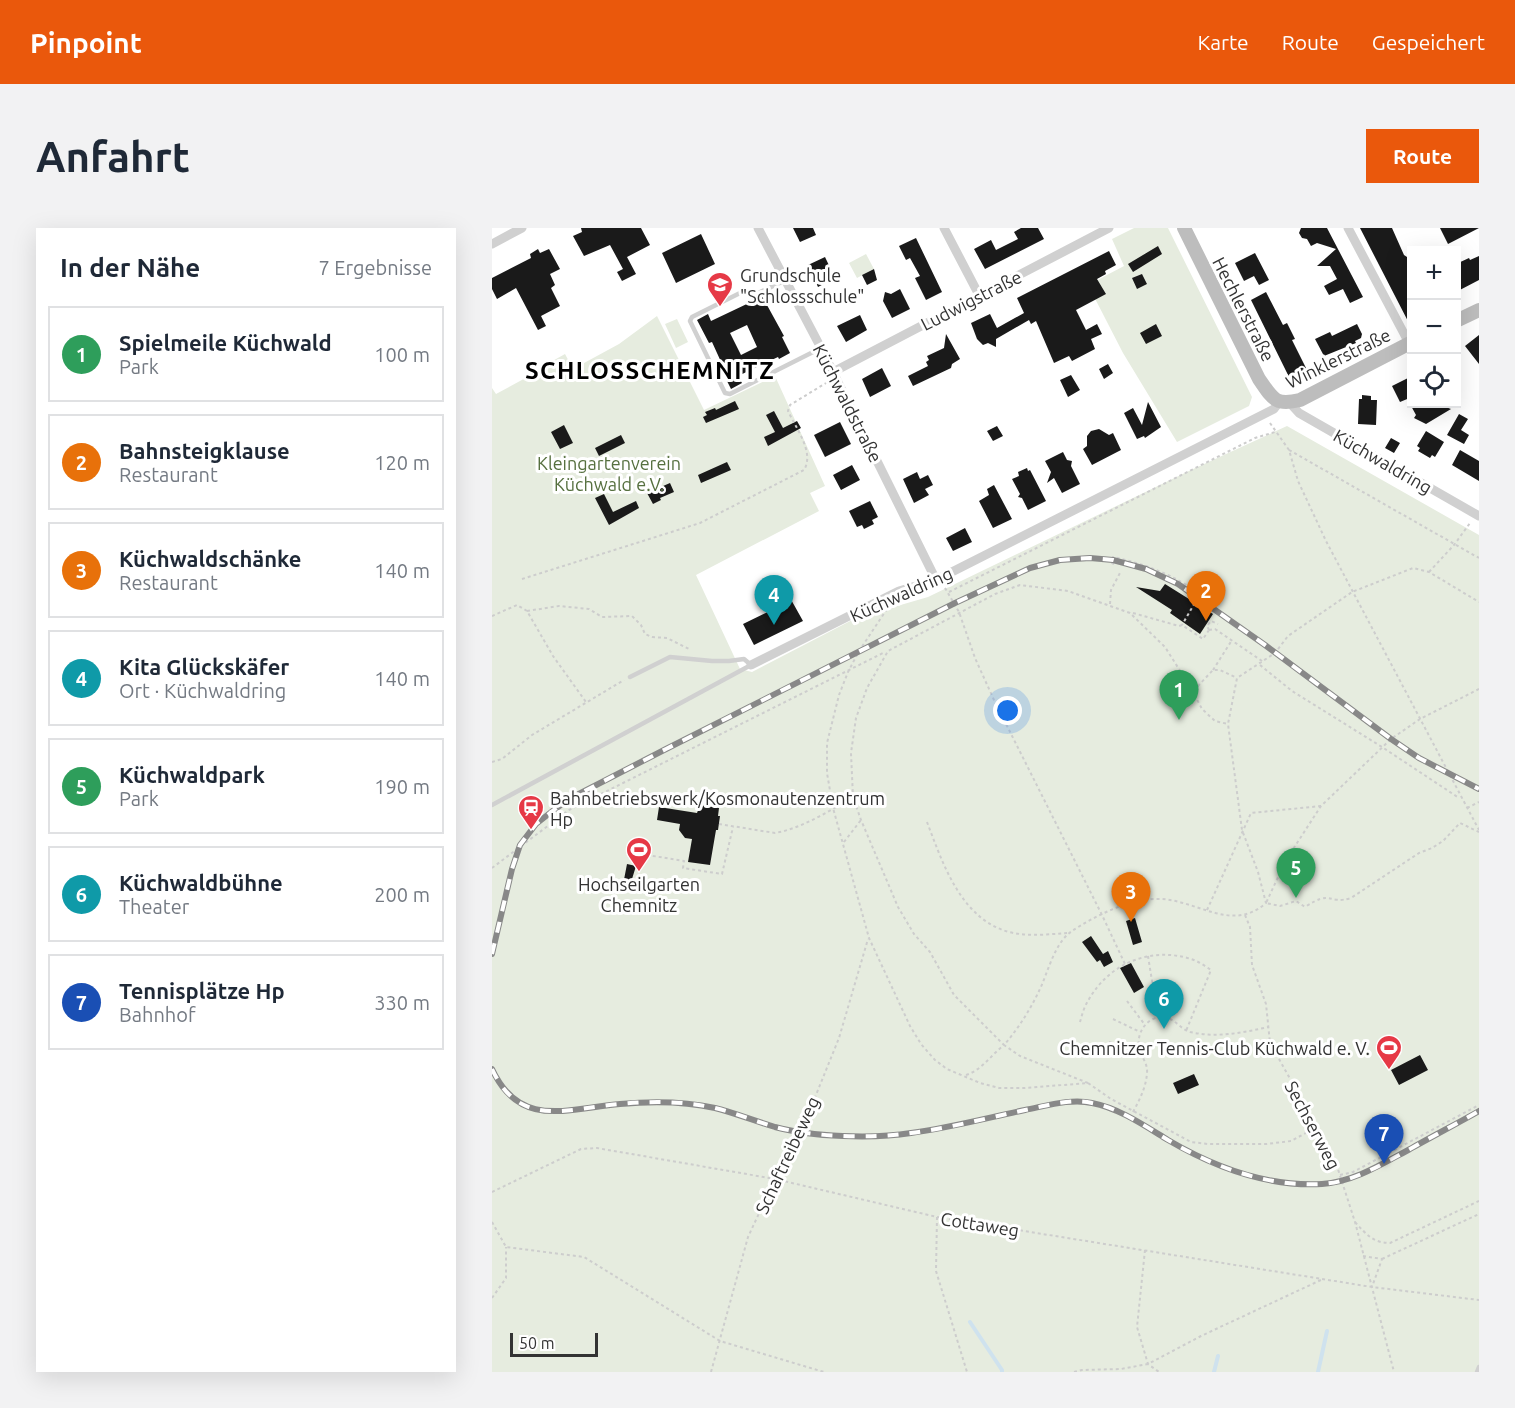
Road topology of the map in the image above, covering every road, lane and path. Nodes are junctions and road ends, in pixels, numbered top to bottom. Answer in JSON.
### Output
{"nodes":[{"id":1,"x":522,"y":228,"type":"edge"},
{"id":2,"x":758,"y":228,"type":"edge"},
{"id":3,"x":944,"y":228,"type":"edge"},
{"id":4,"x":1109,"y":228,"type":"edge"},
{"id":5,"x":1184,"y":228,"type":"edge"},
{"id":6,"x":1348,"y":228,"type":"edge"},
{"id":7,"x":492,"y":244,"type":"edge"},
{"id":8,"x":784,"y":281,"type":"junction"},
{"id":9,"x":979,"y":295,"type":"junction"},
{"id":10,"x":1479,"y":310,"type":"edge"},
{"id":11,"x":1461,"y":319,"type":"edge"},
{"id":12,"x":1407,"y":337,"type":"edge"},
{"id":13,"x":1407,"y":345,"type":"edge"},
{"id":14,"x":821,"y":348,"type":"junction"},
{"id":15,"x":834,"y":374,"type":"junction"},
{"id":16,"x":1284,"y":402,"type":"junction"},
{"id":17,"x":1264,"y":413,"type":"junction"},
{"id":18,"x":1275,"y":432,"type":"junction"},
{"id":19,"x":1289,"y":450,"type":"junction"},
{"id":20,"x":1478,"y":515,"type":"edge"},
{"id":21,"x":1454,"y":544,"type":"junction"},
{"id":22,"x":1479,"y":558,"type":"edge"},
{"id":23,"x":1114,"y":564,"type":"dead end"},
{"id":24,"x":1122,"y":571,"type":"dead end"},
{"id":25,"x":1429,"y":572,"type":"junction"},
{"id":26,"x":522,"y":579,"type":"dead end"},
{"id":27,"x":936,"y":580,"type":"junction"},
{"id":28,"x":948,"y":592,"type":"junction"},
{"id":29,"x":1352,"y":592,"type":"junction"},
{"id":30,"x":1479,"y":602,"type":"edge"},
{"id":31,"x":1110,"y":604,"type":"junction"},
{"id":32,"x":887,"y":609,"type":"dead end"},
{"id":33,"x":526,"y":612,"type":"junction"},
{"id":34,"x":959,"y":612,"type":"junction"},
{"id":35,"x":1130,"y":613,"type":"junction"},
{"id":36,"x":492,"y":616,"type":"edge"},
{"id":37,"x":1182,"y":625,"type":"junction"},
{"id":38,"x":1215,"y":629,"type":"junction"},
{"id":39,"x":1209,"y":630,"type":"junction"},
{"id":40,"x":1232,"y":640,"type":"junction"},
{"id":41,"x":888,"y":651,"type":"junction"},
{"id":42,"x":712,"y":661,"type":"junction"},
{"id":43,"x":1263,"y":662,"type":"junction"},
{"id":44,"x":1260,"y":664,"type":"junction"},
{"id":45,"x":751,"y":665,"type":"junction"},
{"id":46,"x":1213,"y":670,"type":"junction"},
{"id":47,"x":848,"y":672,"type":"junction"},
{"id":48,"x":630,"y":676,"type":"joint"},
{"id":49,"x":1237,"y":678,"type":"junction"},
{"id":50,"x":1191,"y":688,"type":"junction"},
{"id":51,"x":1479,"y":689,"type":"edge"},
{"id":52,"x":586,"y":702,"type":"junction"},
{"id":53,"x":1420,"y":719,"type":"junction"},
{"id":54,"x":1228,"y":724,"type":"junction"},
{"id":55,"x":1382,"y":747,"type":"junction"},
{"id":56,"x":492,"y":762,"type":"edge"},
{"id":57,"x":853,"y":796,"type":"junction"},
{"id":58,"x":1462,"y":799,"type":"junction"},
{"id":59,"x":1479,"y":802,"type":"edge"},
{"id":60,"x":492,"y":805,"type":"edge"},
{"id":61,"x":1322,"y":806,"type":"junction"},
{"id":62,"x":833,"y":808,"type":"junction"},
{"id":63,"x":1467,"y":808,"type":"junction"},
{"id":64,"x":861,"y":820,"type":"junction"},
{"id":65,"x":927,"y":822,"type":"dead end"},
{"id":66,"x":719,"y":824,"type":"dead end"},
{"id":67,"x":733,"y":826,"type":"junction"},
{"id":68,"x":1242,"y":830,"type":"junction"},
{"id":69,"x":1479,"y":831,"type":"edge"},
{"id":70,"x":843,"y":843,"type":"junction"},
{"id":71,"x":635,"y":853,"type":"dead end"},
{"id":72,"x":492,"y":868,"type":"edge"},
{"id":73,"x":1266,"y":903,"type":"junction"},
{"id":74,"x":1207,"y":911,"type":"junction"},
{"id":75,"x":1102,"y":915,"type":"junction"},
{"id":76,"x":1245,"y":915,"type":"junction"},
{"id":77,"x":1069,"y":933,"type":"junction"},
{"id":78,"x":868,"y":939,"type":"junction"},
{"id":79,"x":1148,"y":956,"type":"junction"},
{"id":80,"x":1125,"y":964,"type":"junction"},
{"id":81,"x":1176,"y":988,"type":"dead end"},
{"id":82,"x":1127,"y":1001,"type":"dead end"},
{"id":83,"x":1161,"y":1018,"type":"junction"},
{"id":84,"x":1113,"y":1019,"type":"dead end"},
{"id":85,"x":1169,"y":1019,"type":"junction"},
{"id":86,"x":1080,"y":1022,"type":"dead end"},
{"id":87,"x":1145,"y":1025,"type":"junction"},
{"id":88,"x":1268,"y":1027,"type":"junction"},
{"id":89,"x":1186,"y":1031,"type":"junction"},
{"id":90,"x":1140,"y":1032,"type":"junction"},
{"id":91,"x":1109,"y":1042,"type":"dead end"},
{"id":92,"x":1004,"y":1045,"type":"junction"},
{"id":93,"x":1139,"y":1051,"type":"junction"},
{"id":94,"x":964,"y":1076,"type":"junction"},
{"id":95,"x":1088,"y":1083,"type":"junction"},
{"id":96,"x":1479,"y":1105,"type":"edge"},
{"id":97,"x":1133,"y":1112,"type":"junction"},
{"id":98,"x":1317,"y":1127,"type":"junction"},
{"id":99,"x":1340,"y":1175,"type":"junction"},
{"id":100,"x":775,"y":1179,"type":"junction"},
{"id":101,"x":492,"y":1192,"type":"edge"},
{"id":102,"x":1479,"y":1202,"type":"edge"},
{"id":103,"x":1479,"y":1214,"type":"edge"},
{"id":104,"x":938,"y":1217,"type":"junction"},
{"id":105,"x":492,"y":1222,"type":"edge"},
{"id":106,"x":1355,"y":1222,"type":"junction"},
{"id":107,"x":506,"y":1247,"type":"junction"},
{"id":108,"x":1145,"y":1250,"type":"junction"},
{"id":109,"x":1363,"y":1256,"type":"junction"},
{"id":110,"x":1383,"y":1259,"type":"junction"},
{"id":111,"x":1323,"y":1279,"type":"junction"},
{"id":112,"x":1372,"y":1287,"type":"junction"},
{"id":113,"x":492,"y":1298,"type":"edge"},
{"id":114,"x":1479,"y":1300,"type":"edge"},
{"id":115,"x":720,"y":1341,"type":"junction"},
{"id":116,"x":1148,"y":1364,"type":"junction"},
{"id":117,"x":1479,"y":1367,"type":"edge"},
{"id":118,"x":1121,"y":1370,"type":"edge"},
{"id":119,"x":1393,"y":1371,"type":"edge"},
{"id":120,"x":711,"y":1372,"type":"edge"},
{"id":121,"x":824,"y":1372,"type":"edge"},
{"id":122,"x":967,"y":1372,"type":"edge"},
{"id":123,"x":1074,"y":1372,"type":"edge"},
{"id":124,"x":1159,"y":1372,"type":"edge"},
{"id":125,"x":1387,"y":1372,"type":"edge"},
{"id":126,"x":1477,"y":1372,"type":"edge"}],
"edges":[{"from":1,"to":7,"type":"street"},
{"from":2,"to":8,"type":"street","name":"Küchwaldstraße"},
{"from":3,"to":9,"type":"street"},
{"from":4,"to":9,"type":"street","name":"Ludwigstraße"},
{"from":5,"to":16,"type":"main road","name":"Hechlerstraße"},
{"from":6,"to":12,"type":"street"},
{"from":8,"to":14,"type":"street","name":"Küchwaldstraße"},
{"from":8,"to":14,"type":"lane"},
{"from":9,"to":15,"type":"street","name":"Ludwigstraße"},
{"from":10,"to":11,"type":"main road"},
{"from":13,"to":16,"type":"main road","name":"Winklerstraße"},
{"from":14,"to":15,"type":"street","name":"Küchwaldstraße"},
{"from":15,"to":26,"type":"path"},
{"from":15,"to":27,"type":"street","name":"Küchwaldstraße"},
{"from":16,"to":17,"type":"street","name":"Küchwaldring"},
{"from":16,"to":20,"type":"street","name":"Küchwaldring"},
{"from":17,"to":18,"type":"path"},
{"from":17,"to":27,"type":"street","name":"Küchwaldring"},
{"from":18,"to":19,"type":"path"},
{"from":18,"to":28,"type":"path"},
{"from":19,"to":21,"type":"path"},
{"from":19,"to":29,"type":"path"},
{"from":20,"to":21,"type":"path"},
{"from":21,"to":22,"type":"path"},
{"from":21,"to":25,"type":"path"},
{"from":23,"to":37,"type":"path"},
{"from":24,"to":31,"type":"path"},
{"from":25,"to":29,"type":"path"},
{"from":25,"to":30,"type":"path"},
{"from":27,"to":28,"type":"path"},
{"from":27,"to":45,"type":"street","name":"Küchwaldring"},
{"from":28,"to":34,"type":"path"},
{"from":29,"to":43,"type":"path"},
{"from":29,"to":53,"type":"path"},
{"from":31,"to":34,"type":"path"},
{"from":31,"to":35,"type":"path"},
{"from":32,"to":47,"type":"path"},
{"from":33,"to":36,"type":"path"},
{"from":33,"to":42,"type":"path"},
{"from":33,"to":52,"type":"path"},
{"from":34,"to":41,"type":"path"},
{"from":34,"to":75,"type":"path"},
{"from":35,"to":37,"type":"path"},
{"from":35,"to":50,"type":"path"},
{"from":37,"to":39,"type":"path"},
{"from":38,"to":39,"type":"path"},
{"from":38,"to":39,"type":"path"},
{"from":38,"to":40,"type":"path"},
{"from":40,"to":43,"type":"path"},
{"from":40,"to":46,"type":"path"},
{"from":41,"to":47,"type":"path"},
{"from":41,"to":57,"type":"path"},
{"from":42,"to":45,"type":"lane"},
{"from":42,"to":48,"type":"lane"},
{"from":43,"to":44,"type":"path"},
{"from":44,"to":49,"type":"path"},
{"from":44,"to":55,"type":"path"},
{"from":45,"to":60,"type":"lane","name":"Küchwaldring"},
{"from":46,"to":49,"type":"path"},
{"from":46,"to":50,"type":"path"},
{"from":47,"to":62,"type":"path"},
{"from":47,"to":72,"type":"path"},
{"from":48,"to":52,"type":"path"},
{"from":49,"to":54,"type":"path"},
{"from":50,"to":54,"type":"path"},
{"from":51,"to":53,"type":"path"},
{"from":52,"to":56,"type":"path"},
{"from":53,"to":55,"type":"path"},
{"from":53,"to":58,"type":"path"},
{"from":54,"to":68,"type":"path"},
{"from":55,"to":58,"type":"path"},
{"from":55,"to":61,"type":"path"},
{"from":57,"to":62,"type":"path"},
{"from":57,"to":64,"type":"path"},
{"from":58,"to":63,"type":"path"},
{"from":59,"to":63,"type":"path"},
{"from":61,"to":68,"type":"path"},
{"from":61,"to":73,"type":"path"},
{"from":62,"to":67,"type":"path"},
{"from":62,"to":70,"type":"path"},
{"from":63,"to":69,"type":"path"},
{"from":64,"to":70,"type":"path"},
{"from":64,"to":92,"type":"path"},
{"from":65,"to":77,"type":"path"},
{"from":66,"to":67,"type":"path"},
{"from":67,"to":71,"type":"path"},
{"from":68,"to":73,"type":"path"},
{"from":68,"to":74,"type":"path"},
{"from":69,"to":73,"type":"path"},
{"from":70,"to":78,"type":"path"},
{"from":73,"to":76,"type":"path"},
{"from":74,"to":75,"type":"path"},
{"from":74,"to":76,"type":"path"},
{"from":75,"to":77,"type":"path"},
{"from":75,"to":80,"type":"path"},
{"from":76,"to":88,"type":"path","name":"Sechserweg"},
{"from":77,"to":92,"type":"path"},
{"from":78,"to":94,"type":"path"},
{"from":78,"to":100,"type":"path","name":"Schaftreibeweg"},
{"from":79,"to":80,"type":"path"},
{"from":79,"to":83,"type":"path"},
{"from":79,"to":89,"type":"path"},
{"from":80,"to":86,"type":"path"},
{"from":81,"to":85,"type":"path"},
{"from":82,"to":87,"type":"path"},
{"from":83,"to":85,"type":"path"},
{"from":83,"to":87,"type":"path"},
{"from":84,"to":90,"type":"path"},
{"from":85,"to":89,"type":"path"},
{"from":87,"to":90,"type":"path"},
{"from":88,"to":89,"type":"path"},
{"from":88,"to":98,"type":"path","name":"Sechserweg"},
{"from":90,"to":93,"type":"path"},
{"from":91,"to":93,"type":"path"},
{"from":92,"to":94,"type":"path"},
{"from":92,"to":95,"type":"path"},
{"from":93,"to":97,"type":"path"},
{"from":94,"to":95,"type":"path"},
{"from":95,"to":97,"type":"path"},
{"from":96,"to":99,"type":"path"},
{"from":97,"to":98,"type":"path"},
{"from":98,"to":99,"type":"path","name":"Sechserweg"},
{"from":99,"to":106,"type":"path","name":"Sechserweg"},
{"from":100,"to":101,"type":"path","name":"Cottaweg"},
{"from":100,"to":104,"type":"path","name":"Cottaweg"},
{"from":100,"to":115,"type":"path","name":"Schaftreibeweg"},
{"from":102,"to":106,"type":"path"},
{"from":103,"to":110,"type":"path"},
{"from":104,"to":108,"type":"path","name":"Cottaweg"},
{"from":104,"to":122,"type":"path"},
{"from":105,"to":107,"type":"path"},
{"from":106,"to":109,"type":"path","name":"Sechserweg"},
{"from":107,"to":113,"type":"path"},
{"from":107,"to":115,"type":"path"},
{"from":108,"to":111,"type":"path","name":"Cottaweg"},
{"from":108,"to":116,"type":"path"},
{"from":109,"to":110,"type":"path"},
{"from":109,"to":112,"type":"path","name":"Sechserweg"},
{"from":110,"to":112,"type":"path"},
{"from":111,"to":112,"type":"path","name":"Cottaweg"},
{"from":111,"to":116,"type":"path"},
{"from":112,"to":114,"type":"path","name":"Cottaweg"},
{"from":112,"to":119,"type":"path","name":"Sechserweg"},
{"from":115,"to":120,"type":"path","name":"Schaftreibeweg"},
{"from":115,"to":121,"type":"path"},
{"from":116,"to":118,"type":"path"},
{"from":116,"to":124,"type":"path"},
{"from":117,"to":126,"type":"lane"},
{"from":118,"to":123,"type":"path"},
{"from":119,"to":125,"type":"path"}]}
